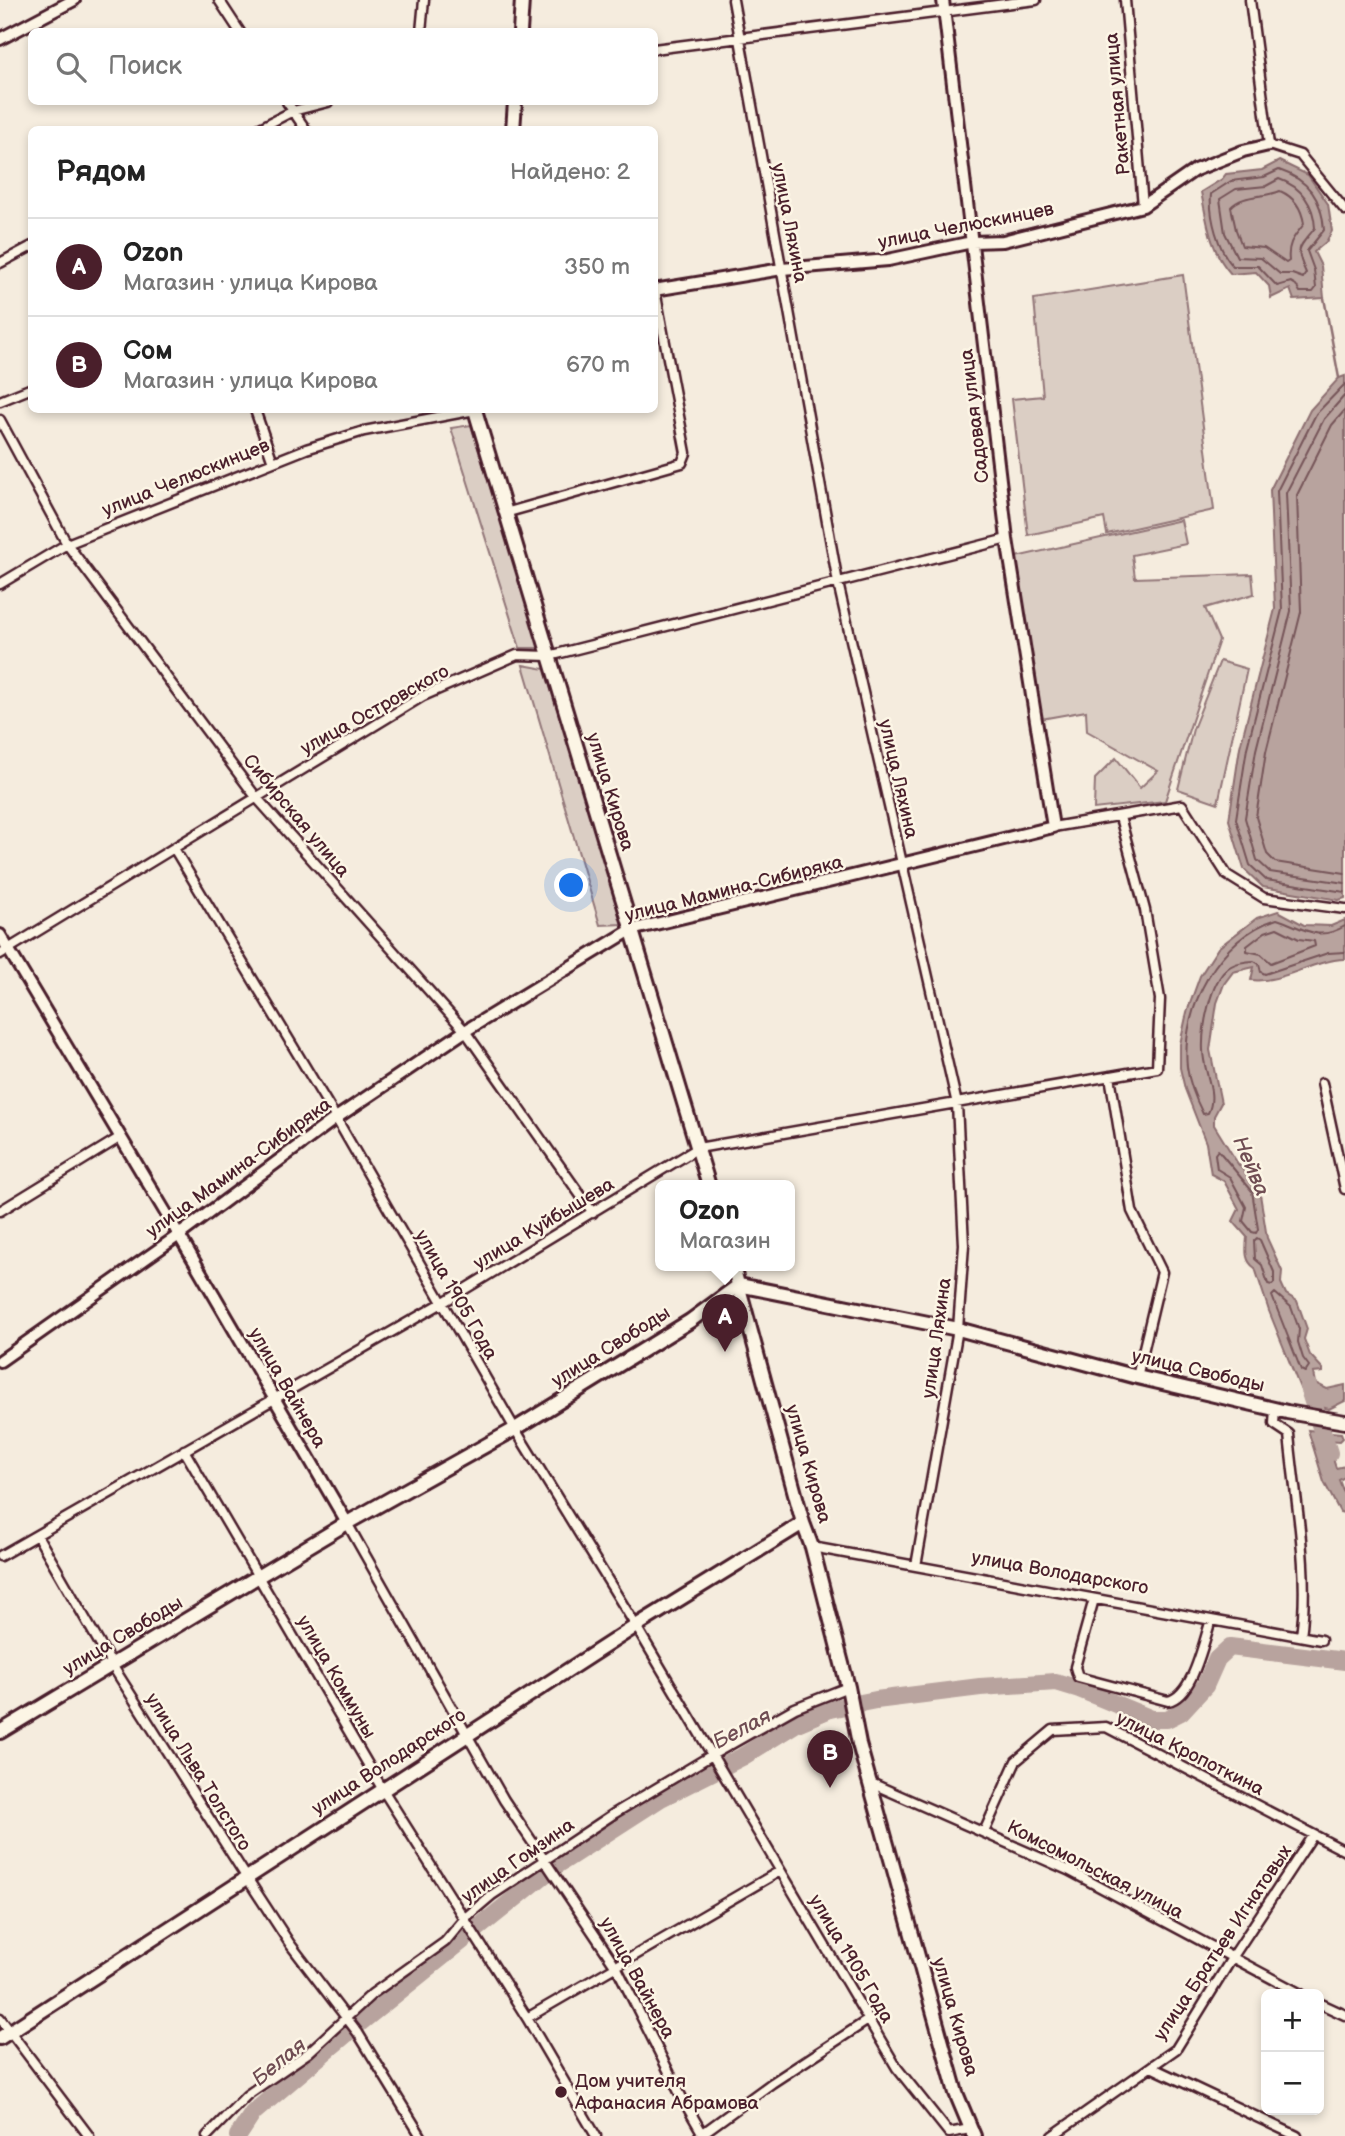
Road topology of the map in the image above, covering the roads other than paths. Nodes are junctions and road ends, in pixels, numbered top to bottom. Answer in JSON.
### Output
{"nodes":[{"id":1,"x":74,"y":0,"type":"edge"},
{"id":2,"x":219,"y":0,"type":"edge"},
{"id":3,"x":424,"y":0,"type":"edge"},
{"id":4,"x":522,"y":0,"type":"edge"},
{"id":5,"x":733,"y":0,"type":"edge"},
{"id":6,"x":1035,"y":0,"type":"edge"},
{"id":7,"x":1125,"y":0,"type":"edge"},
{"id":8,"x":1250,"y":0,"type":"edge"},
{"id":9,"x":944,"y":5,"type":"edge"},
{"id":10,"x":237,"y":28,"type":"edge"},
{"id":11,"x":421,"y":28,"type":"edge"},
{"id":12,"x":520,"y":28,"type":"edge"},
{"id":13,"x":738,"y":37,"type":"junction"},
{"id":14,"x":0,"y":39,"type":"edge"},
{"id":15,"x":658,"y":48,"type":"edge"},
{"id":16,"x":289,"y":105,"type":"edge"},
{"id":17,"x":316,"y":105,"type":"edge"},
{"id":18,"x":515,"y":105,"type":"edge"},
{"id":19,"x":293,"y":111,"type":"junction"},
{"id":20,"x":264,"y":126,"type":"edge"},
{"id":21,"x":303,"y":126,"type":"edge"},
{"id":22,"x":513,"y":126,"type":"edge"},
{"id":23,"x":1269,"y":145,"type":"junction"},
{"id":24,"x":1143,"y":206,"type":"junction"},
{"id":25,"x":1345,"y":210,"type":"edge"},
{"id":26,"x":972,"y":242,"type":"junction"},
{"id":27,"x":28,"y":248,"type":"edge"},
{"id":28,"x":0,"y":263,"type":"edge"},
{"id":29,"x":782,"y":269,"type":"junction"},
{"id":30,"x":658,"y":290,"type":"edge"},
{"id":31,"x":658,"y":306,"type":"edge"},
{"id":32,"x":28,"y":390,"type":"edge"},
{"id":33,"x":0,"y":401,"type":"edge"},
{"id":34,"x":257,"y":413,"type":"edge"},
{"id":35,"x":458,"y":413,"type":"edge"},
{"id":36,"x":476,"y":413,"type":"edge"},
{"id":37,"x":0,"y":420,"type":"edge"},
{"id":38,"x":273,"y":462,"type":"junction"},
{"id":39,"x":505,"y":513,"type":"junction"},
{"id":40,"x":1007,"y":540,"type":"junction"},
{"id":41,"x":67,"y":544,"type":"junction"},
{"id":42,"x":838,"y":583,"type":"junction"},
{"id":43,"x":0,"y":584,"type":"edge"},
{"id":44,"x":549,"y":656,"type":"junction"},
{"id":45,"x":256,"y":797,"type":"junction"},
{"id":46,"x":1120,"y":817,"type":"junction"},
{"id":47,"x":1053,"y":827,"type":"junction"},
{"id":48,"x":175,"y":850,"type":"junction"},
{"id":49,"x":902,"y":866,"type":"junction"},
{"id":50,"x":1345,"y":909,"type":"edge"},
{"id":51,"x":631,"y":930,"type":"junction"},
{"id":52,"x":0,"y":935,"type":"edge"},
{"id":53,"x":4,"y":952,"type":"edge"},
{"id":54,"x":465,"y":1031,"type":"junction"},
{"id":55,"x":1110,"y":1076,"type":"junction"},
{"id":56,"x":1322,"y":1083,"type":"dead end"},
{"id":57,"x":957,"y":1104,"type":"junction"},
{"id":58,"x":335,"y":1118,"type":"junction"},
{"id":59,"x":120,"y":1138,"type":"junction"},
{"id":60,"x":698,"y":1148,"type":"junction"},
{"id":61,"x":707,"y":1180,"type":"edge"},
{"id":62,"x":1345,"y":1189,"type":"edge"},
{"id":63,"x":0,"y":1211,"type":"edge"},
{"id":64,"x":593,"y":1213,"type":"junction"},
{"id":65,"x":179,"y":1235,"type":"junction"},
{"id":66,"x":735,"y":1271,"type":"edge"},
{"id":67,"x":739,"y":1285,"type":"junction"},
{"id":68,"x":442,"y":1303,"type":"junction"},
{"id":69,"x":958,"y":1329,"type":"junction"},
{"id":70,"x":0,"y":1361,"type":"edge"},
{"id":71,"x":1137,"y":1377,"type":"junction"},
{"id":72,"x":272,"y":1399,"type":"junction"},
{"id":73,"x":1281,"y":1411,"type":"junction"},
{"id":74,"x":1345,"y":1422,"type":"edge"},
{"id":75,"x":516,"y":1429,"type":"junction"},
{"id":76,"x":184,"y":1450,"type":"junction"},
{"id":77,"x":803,"y":1523,"type":"junction"},
{"id":78,"x":346,"y":1524,"type":"junction"},
{"id":79,"x":37,"y":1535,"type":"junction"},
{"id":80,"x":812,"y":1547,"type":"junction"},
{"id":81,"x":0,"y":1556,"type":"edge"},
{"id":82,"x":916,"y":1566,"type":"junction"},
{"id":83,"x":259,"y":1577,"type":"junction"},
{"id":84,"x":1094,"y":1599,"type":"junction"},
{"id":85,"x":1211,"y":1620,"type":"junction"},
{"id":86,"x":636,"y":1626,"type":"junction"},
{"id":87,"x":1301,"y":1636,"type":"junction"},
{"id":88,"x":1321,"y":1640,"type":"dead end"},
{"id":89,"x":112,"y":1665,"type":"junction"},
{"id":90,"x":848,"y":1687,"type":"junction"},
{"id":91,"x":0,"y":1732,"type":"edge"},
{"id":92,"x":467,"y":1734,"type":"junction"},
{"id":93,"x":712,"y":1755,"type":"junction"},
{"id":94,"x":871,"y":1783,"type":"junction"},
{"id":95,"x":383,"y":1790,"type":"junction"},
{"id":96,"x":984,"y":1832,"type":"junction"},
{"id":97,"x":1313,"y":1835,"type":"junction"},
{"id":98,"x":1345,"y":1851,"type":"edge"},
{"id":99,"x":545,"y":1858,"type":"junction"},
{"id":100,"x":780,"y":1871,"type":"junction"},
{"id":101,"x":247,"y":1878,"type":"junction"},
{"id":102,"x":465,"y":1918,"type":"junction"},
{"id":103,"x":1232,"y":1958,"type":"junction"},
{"id":104,"x":617,"y":1968,"type":"junction"},
{"id":105,"x":1291,"y":1989,"type":"edge"},
{"id":106,"x":1324,"y":2005,"type":"edge"},
{"id":107,"x":1345,"y":2015,"type":"edge"},
{"id":108,"x":346,"y":2017,"type":"junction"},
{"id":109,"x":0,"y":2018,"type":"edge"},
{"id":110,"x":527,"y":2018,"type":"junction"},
{"id":111,"x":868,"y":2020,"type":"junction"},
{"id":112,"x":5,"y":2035,"type":"edge"},
{"id":113,"x":1151,"y":2067,"type":"junction"},
{"id":114,"x":972,"y":2132,"type":"edge"},
{"id":115,"x":702,"y":2135,"type":"edge"},
{"id":116,"x":89,"y":2136,"type":"edge"},
{"id":117,"x":207,"y":2136,"type":"edge"},
{"id":118,"x":421,"y":2136,"type":"edge"},
{"id":119,"x":596,"y":2136,"type":"edge"},
{"id":120,"x":1052,"y":2136,"type":"edge"},
{"id":121,"x":1297,"y":2136,"type":"edge"}],
"edges":[{"from":1,"to":14,"type":"street"},
{"from":2,"to":10,"type":"street"},
{"from":3,"to":11,"type":"street"},
{"from":4,"to":12,"type":"main road"},
{"from":5,"to":13,"type":"street","name":"улица Ляхина"},
{"from":6,"to":9,"type":"street"},
{"from":7,"to":24,"type":"street","name":"Ракетная улица"},
{"from":8,"to":23,"type":"street"},
{"from":9,"to":13,"type":"street"},
{"from":9,"to":26,"type":"street","name":"Садовая улица"},
{"from":13,"to":15,"type":"street"},
{"from":13,"to":29,"type":"street","name":"улица Ляхина"},
{"from":16,"to":19,"type":"street"},
{"from":17,"to":19,"type":"street"},
{"from":18,"to":22,"type":"main road"},
{"from":19,"to":20,"type":"street"},
{"from":19,"to":21,"type":"street"},
{"from":23,"to":24,"type":"street","name":"улица Челюскинцев"},
{"from":23,"to":25,"type":"street"},
{"from":24,"to":26,"type":"street","name":"улица Челюскинцев"},
{"from":26,"to":29,"type":"street","name":"улица Челюскинцев"},
{"from":26,"to":40,"type":"street","name":"Садовая улица"},
{"from":27,"to":28,"type":"street"},
{"from":29,"to":30,"type":"street","name":"улица Челюскинцев"},
{"from":29,"to":42,"type":"street","name":"улица Ляхина"},
{"from":31,"to":39,"type":"street"},
{"from":32,"to":33,"type":"street"},
{"from":34,"to":38,"type":"street"},
{"from":35,"to":38,"type":"street","name":"улица Челюскинцев"},
{"from":36,"to":39,"type":"main road","name":"улица Кирова"},
{"from":37,"to":41,"type":"street","name":"Сибирская улица"},
{"from":38,"to":41,"type":"street","name":"улица Челюскинцев"},
{"from":39,"to":44,"type":"main road","name":"улица Кирова"},
{"from":40,"to":42,"type":"street","name":"улица Островского"},
{"from":40,"to":47,"type":"street","name":"Садовая улица"},
{"from":41,"to":43,"type":"street","name":"улица Челюскинцев"},
{"from":41,"to":45,"type":"street","name":"Сибирская улица"},
{"from":42,"to":44,"type":"street","name":"улица Островского"},
{"from":42,"to":49,"type":"street","name":"улица Ляхина"},
{"from":44,"to":45,"type":"street","name":"улица Островского"},
{"from":44,"to":51,"type":"main road","name":"улица Кирова"},
{"from":45,"to":48,"type":"street","name":"улица Островского"},
{"from":45,"to":54,"type":"street","name":"Сибирская улица"},
{"from":46,"to":47,"type":"street","name":"улица Мамина-Сибиряка"},
{"from":46,"to":50,"type":"street","name":"улица Мамина-Сибиряка"},
{"from":46,"to":55,"type":"street","name":"улица Куйбышева"},
{"from":47,"to":49,"type":"street","name":"улица Мамина-Сибиряка"},
{"from":48,"to":53,"type":"street","name":"улица Островского"},
{"from":48,"to":58,"type":"street","name":"улица 1905 Года"},
{"from":49,"to":51,"type":"street","name":"улица Мамина-Сибиряка"},
{"from":49,"to":57,"type":"street","name":"улица Ляхина"},
{"from":51,"to":54,"type":"street","name":"улица Мамина-Сибиряка"},
{"from":51,"to":60,"type":"main road","name":"улица Кирова"},
{"from":52,"to":53,"type":"street","name":"улица Вайнера"},
{"from":53,"to":59,"type":"street","name":"улица Вайнера"},
{"from":54,"to":58,"type":"street","name":"улица Мамина-Сибиряка"},
{"from":54,"to":64,"type":"street","name":"Сибирская улица"},
{"from":55,"to":57,"type":"street","name":"улица Куйбышева"},
{"from":55,"to":71,"type":"street"},
{"from":56,"to":62,"type":"street"},
{"from":57,"to":60,"type":"street","name":"улица Куйбышева"},
{"from":57,"to":69,"type":"street","name":"улица Ляхина"},
{"from":58,"to":65,"type":"street","name":"улица Мамина-Сибиряка"},
{"from":58,"to":68,"type":"street","name":"улица 1905 Года"},
{"from":59,"to":63,"type":"street"},
{"from":59,"to":65,"type":"street","name":"улица Вайнера"},
{"from":60,"to":61,"type":"main road","name":"улица Кирова"},
{"from":60,"to":64,"type":"street","name":"улица Куйбышева"},
{"from":64,"to":68,"type":"street","name":"улица Куйбышева"},
{"from":65,"to":70,"type":"street","name":"улица Мамина-Сибиряка"},
{"from":65,"to":72,"type":"street","name":"улица Вайнера"},
{"from":66,"to":67,"type":"main road","name":"улица Кирова"},
{"from":67,"to":69,"type":"main road","name":"улица Свободы"},
{"from":67,"to":75,"type":"main road","name":"улица Свободы"},
{"from":67,"to":77,"type":"main road","name":"улица Кирова"},
{"from":68,"to":72,"type":"street","name":"улица Куйбышева"},
{"from":68,"to":75,"type":"street","name":"улица 1905 Года"},
{"from":69,"to":71,"type":"main road","name":"улица Свободы"},
{"from":69,"to":82,"type":"street","name":"улица Ляхина"},
{"from":71,"to":73,"type":"main road","name":"улица Свободы"},
{"from":72,"to":76,"type":"street","name":"улица Куйбышева"},
{"from":72,"to":78,"type":"street","name":"улица Вайнера"},
{"from":73,"to":74,"type":"main road","name":"улица Свободы"},
{"from":73,"to":87,"type":"street"},
{"from":75,"to":78,"type":"main road","name":"улица Свободы"},
{"from":75,"to":86,"type":"street","name":"улица 1905 Года"},
{"from":76,"to":79,"type":"street","name":"улица Куйбышева"},
{"from":76,"to":83,"type":"street","name":"улица Коммуны"},
{"from":77,"to":80,"type":"main road","name":"улица Кирова"},
{"from":77,"to":86,"type":"main road","name":"улица Володарского"},
{"from":78,"to":83,"type":"main road","name":"улица Свободы"},
{"from":78,"to":92,"type":"street","name":"улица Вайнера"},
{"from":79,"to":81,"type":"street","name":"улица Куйбышева"},
{"from":79,"to":89,"type":"street","name":"улица Льва Толстого"},
{"from":80,"to":82,"type":"street","name":"улица Володарского"},
{"from":80,"to":90,"type":"main road","name":"улица Кирова"},
{"from":82,"to":84,"type":"street","name":"улица Володарского"},
{"from":83,"to":89,"type":"main road","name":"улица Свободы"},
{"from":83,"to":95,"type":"street","name":"улица Коммуны"},
{"from":84,"to":85,"type":"street","name":"улица Володарского"},
{"from":84,"to":85,"type":"street","name":"улица Кропоткина"},
{"from":85,"to":87,"type":"street","name":"улица Володарского"},
{"from":86,"to":92,"type":"main road","name":"улица Володарского"},
{"from":86,"to":93,"type":"street","name":"улица 1905 Года"},
{"from":87,"to":88,"type":"street","name":"улица Володарского"},
{"from":89,"to":91,"type":"main road","name":"улица Свободы"},
{"from":89,"to":101,"type":"street","name":"улица Льва Толстого"},
{"from":90,"to":93,"type":"street","name":"улица Гомзина"},
{"from":90,"to":94,"type":"main road","name":"улица Кирова"},
{"from":92,"to":95,"type":"main road","name":"улица Володарского"},
{"from":92,"to":99,"type":"street","name":"улица Вайнера"},
{"from":93,"to":99,"type":"street","name":"улица Гомзина"},
{"from":93,"to":100,"type":"street","name":"улица 1905 Года"},
{"from":94,"to":96,"type":"street","name":"Комсомольская улица"},
{"from":94,"to":114,"type":"main road","name":"улица Кирова"},
{"from":95,"to":101,"type":"main road","name":"улица Володарского"},
{"from":95,"to":102,"type":"street","name":"улица Коммуны"},
{"from":96,"to":97,"type":"street","name":"улица Кропоткина"},
{"from":96,"to":103,"type":"street","name":"Комсомольская улица"},
{"from":97,"to":98,"type":"street","name":"улица Кропоткина"},
{"from":97,"to":103,"type":"street","name":"улица Братьев Игнатовых"},
{"from":99,"to":102,"type":"street","name":"улица Гомзина"},
{"from":99,"to":104,"type":"street","name":"улица Вайнера"},
{"from":100,"to":104,"type":"street"},
{"from":100,"to":111,"type":"street","name":"улица 1905 Года"},
{"from":101,"to":108,"type":"street","name":"улица Льва Толстого"},
{"from":101,"to":112,"type":"main road","name":"улица Володарского"},
{"from":102,"to":108,"type":"street","name":"улица Гомзина"},
{"from":102,"to":110,"type":"street","name":"улица Коммуны"},
{"from":103,"to":105,"type":"street","name":"Комсомольская улица"},
{"from":103,"to":113,"type":"street","name":"улица Братьев Игнатовых"},
{"from":104,"to":110,"type":"street"},
{"from":104,"to":115,"type":"street","name":"улица Вайнера"},
{"from":106,"to":107,"type":"street"},
{"from":108,"to":117,"type":"street","name":"улица Гомзина"},
{"from":108,"to":118,"type":"street","name":"улица Льва Толстого"},
{"from":109,"to":112,"type":"street"},
{"from":110,"to":119,"type":"street"},
{"from":111,"to":114,"type":"street","name":"улица 1905 Года"},
{"from":111,"to":115,"type":"street"},
{"from":112,"to":116,"type":"street"},
{"from":113,"to":120,"type":"street","name":"улица Братьев Игнатовых"},
{"from":113,"to":121,"type":"street"}]}
